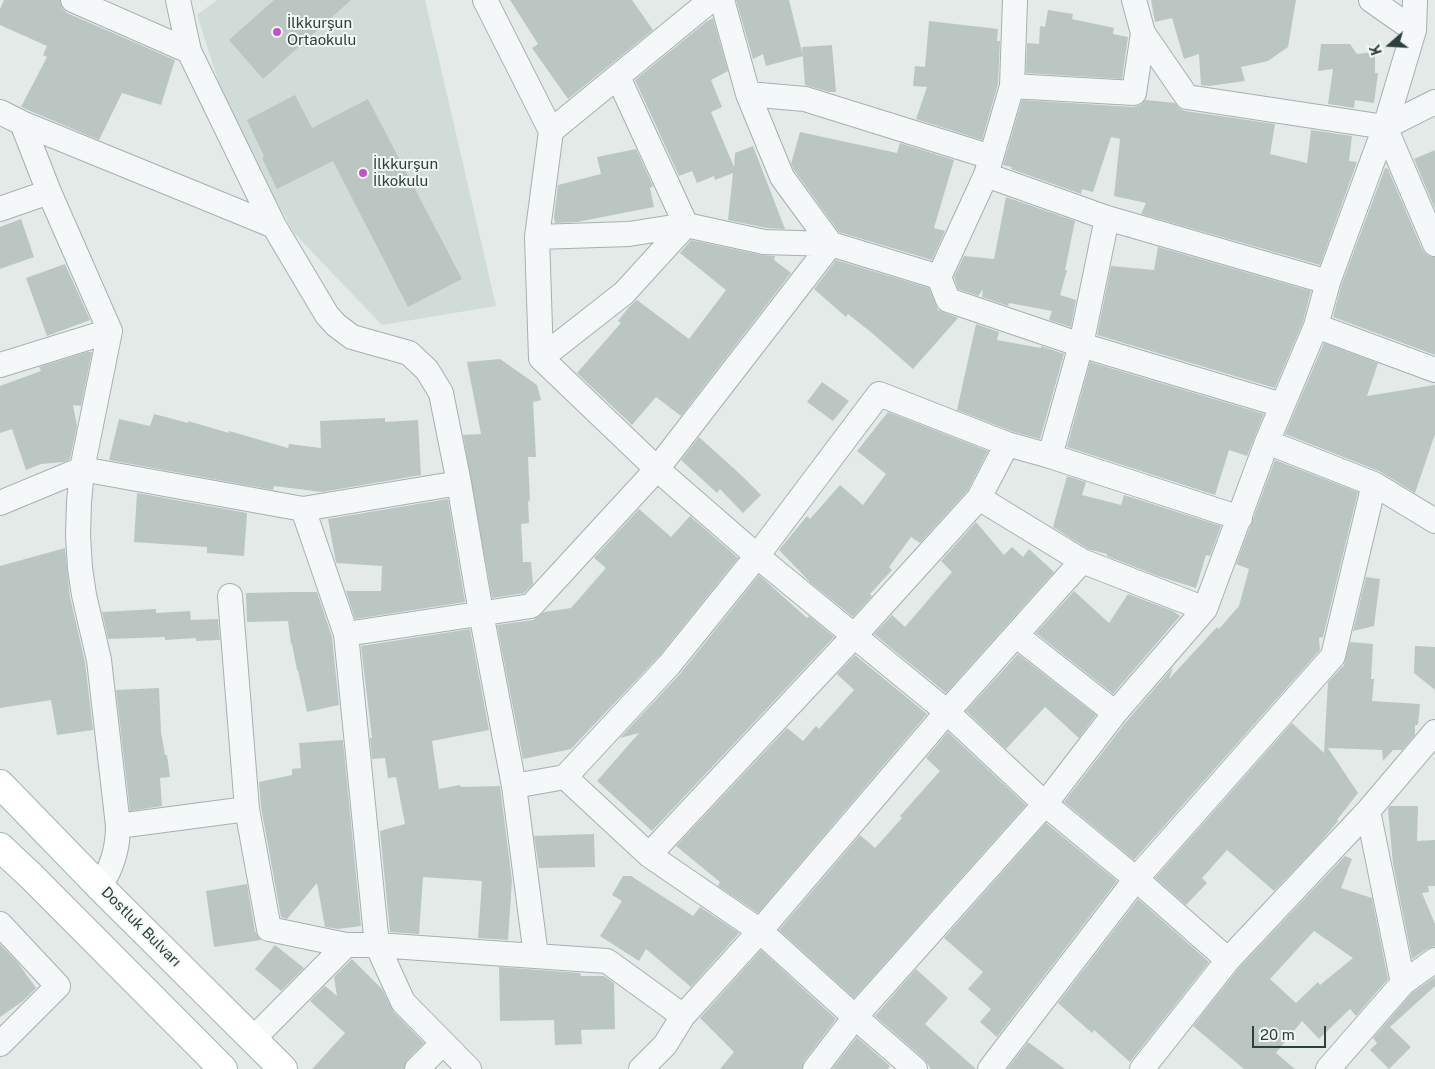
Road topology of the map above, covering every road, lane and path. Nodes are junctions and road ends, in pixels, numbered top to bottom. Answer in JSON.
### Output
{"nodes":[{"id":1,"x":72,"y":0,"type":"edge"},
{"id":2,"x":178,"y":0,"type":"edge"},
{"id":3,"x":485,"y":0,"type":"edge"},
{"id":4,"x":711,"y":0,"type":"edge"},
{"id":5,"x":722,"y":0,"type":"edge"},
{"id":6,"x":1015,"y":0,"type":"edge"},
{"id":7,"x":1134,"y":0,"type":"edge"},
{"id":8,"x":1371,"y":0,"type":"edge"},
{"id":9,"x":1415,"y":0,"type":"edge"},
{"id":10,"x":1414,"y":30,"type":"junction"},
{"id":11,"x":1143,"y":33,"type":"junction"},
{"id":12,"x":189,"y":51,"type":"junction"},
{"id":13,"x":618,"y":77,"type":"junction"},
{"id":14,"x":1012,"y":86,"type":"junction"},
{"id":15,"x":748,"y":94,"type":"junction"},
{"id":16,"x":1435,"y":102,"type":"edge"},
{"id":17,"x":0,"y":112,"type":"edge"},
{"id":18,"x":22,"y":123,"type":"junction"},
{"id":19,"x":1385,"y":127,"type":"junction"},
{"id":20,"x":551,"y":131,"type":"junction"},
{"id":21,"x":989,"y":166,"type":"junction"},
{"id":22,"x":49,"y":192,"type":"junction"},
{"id":23,"x":0,"y":208,"type":"edge"},
{"id":24,"x":1107,"y":218,"type":"junction"},
{"id":25,"x":686,"y":225,"type":"junction"},
{"id":26,"x":274,"y":226,"type":"junction"},
{"id":27,"x":536,"y":237,"type":"junction"},
{"id":28,"x":831,"y":244,"type":"junction"},
{"id":29,"x":1435,"y":244,"type":"edge"},
{"id":30,"x":939,"y":277,"type":"junction"},
{"id":31,"x":1328,"y":282,"type":"junction"},
{"id":32,"x":1316,"y":326,"type":"junction"},
{"id":33,"x":110,"y":331,"type":"junction"},
{"id":34,"x":1081,"y":345,"type":"junction"},
{"id":35,"x":541,"y":358,"type":"junction"},
{"id":36,"x":0,"y":365,"type":"edge"},
{"id":37,"x":1435,"y":370,"type":"edge"},
{"id":38,"x":1282,"y":406,"type":"junction"},
{"id":39,"x":1268,"y":442,"type":"junction"},
{"id":40,"x":1007,"y":444,"type":"junction"},
{"id":41,"x":1050,"y":456,"type":"junction"},
{"id":42,"x":82,"y":469,"type":"junction"},
{"id":43,"x":657,"y":469,"type":"junction"},
{"id":44,"x":459,"y":483,"type":"junction"},
{"id":45,"x":1374,"y":484,"type":"junction"},
{"id":46,"x":979,"y":498,"type":"junction"},
{"id":47,"x":0,"y":503,"type":"edge"},
{"id":48,"x":303,"y":509,"type":"junction"},
{"id":49,"x":1240,"y":518,"type":"junction"},
{"id":50,"x":1435,"y":521,"type":"edge"},
{"id":51,"x":757,"y":556,"type":"junction"},
{"id":52,"x":1082,"y":561,"type":"junction"},
{"id":53,"x":230,"y":596,"type":"dead end"},
{"id":54,"x":1205,"y":609,"type":"junction"},
{"id":55,"x":481,"y":613,"type":"junction"},
{"id":56,"x":346,"y":634,"type":"junction"},
{"id":57,"x":1016,"y":635,"type":"junction"},
{"id":58,"x":854,"y":636,"type":"junction"},
{"id":59,"x":947,"y":712,"type":"junction"},
{"id":60,"x":1115,"y":713,"type":"junction"},
{"id":61,"x":1435,"y":732,"type":"edge"},
{"id":62,"x":565,"y":777,"type":"junction"},
{"id":63,"x":0,"y":784,"type":"edge"},
{"id":64,"x":514,"y":786,"type":"junction"},
{"id":65,"x":1045,"y":804,"type":"junction"},
{"id":66,"x":247,"y":809,"type":"junction"},
{"id":67,"x":1368,"y":811,"type":"junction"},
{"id":68,"x":118,"y":826,"type":"junction"},
{"id":69,"x":0,"y":848,"type":"edge"},
{"id":70,"x":649,"y":855,"type":"junction"},
{"id":71,"x":1136,"y":879,"type":"junction"},
{"id":72,"x":100,"y":887,"type":"junction"},
{"id":73,"x":0,"y":924,"type":"edge"},
{"id":74,"x":760,"y":931,"type":"junction"},
{"id":75,"x":346,"y":945,"type":"junction"},
{"id":76,"x":377,"y":945,"type":"junction"},
{"id":77,"x":536,"y":956,"type":"junction"},
{"id":78,"x":1228,"y":960,"type":"junction"},
{"id":79,"x":1435,"y":960,"type":"edge"},
{"id":80,"x":1402,"y":983,"type":"junction"},
{"id":81,"x":683,"y":1016,"type":"junction"},
{"id":82,"x":854,"y":1017,"type":"junction"},
{"id":83,"x":253,"y":1039,"type":"junction"},
{"id":84,"x":443,"y":1043,"type":"junction"},
{"id":85,"x":0,"y":1044,"type":"edge"},
{"id":86,"x":223,"y":1069,"type":"edge"},
{"id":87,"x":283,"y":1069,"type":"edge"},
{"id":88,"x":417,"y":1069,"type":"edge"},
{"id":89,"x":470,"y":1069,"type":"edge"},
{"id":90,"x":640,"y":1069,"type":"edge"},
{"id":91,"x":815,"y":1069,"type":"edge"},
{"id":92,"x":916,"y":1069,"type":"edge"},
{"id":93,"x":990,"y":1069,"type":"edge"},
{"id":94,"x":1142,"y":1069,"type":"edge"},
{"id":95,"x":1328,"y":1069,"type":"edge"}],
"edges":[{"from":1,"to":12,"type":"street"},
{"from":2,"to":12,"type":"street"},
{"from":3,"to":20,"type":"street"},
{"from":4,"to":13,"type":"street"},
{"from":5,"to":15,"type":"street"},
{"from":6,"to":14,"type":"street"},
{"from":7,"to":11,"type":"street"},
{"from":8,"to":10,"type":"street"},
{"from":9,"to":10,"type":"street"},
{"from":10,"to":19,"type":"street"},
{"from":11,"to":14,"type":"street"},
{"from":11,"to":19,"type":"street"},
{"from":12,"to":26,"type":"street"},
{"from":13,"to":20,"type":"street"},
{"from":13,"to":25,"type":"street"},
{"from":14,"to":21,"type":"street"},
{"from":15,"to":21,"type":"street"},
{"from":15,"to":28,"type":"street"},
{"from":16,"to":19,"type":"street"},
{"from":17,"to":18,"type":"street"},
{"from":18,"to":22,"type":"street"},
{"from":18,"to":26,"type":"street"},
{"from":19,"to":29,"type":"street"},
{"from":19,"to":31,"type":"street"},
{"from":20,"to":27,"type":"street"},
{"from":21,"to":24,"type":"street"},
{"from":21,"to":30,"type":"street"},
{"from":22,"to":23,"type":"street"},
{"from":22,"to":33,"type":"street"},
{"from":24,"to":31,"type":"street"},
{"from":24,"to":34,"type":"street"},
{"from":25,"to":27,"type":"street"},
{"from":25,"to":28,"type":"street"},
{"from":25,"to":35,"type":"street"},
{"from":26,"to":44,"type":"street"},
{"from":27,"to":35,"type":"street"},
{"from":28,"to":30,"type":"street"},
{"from":28,"to":43,"type":"street"},
{"from":30,"to":34,"type":"street"},
{"from":31,"to":32,"type":"street"},
{"from":32,"to":37,"type":"street"},
{"from":32,"to":38,"type":"street"},
{"from":33,"to":36,"type":"street"},
{"from":33,"to":42,"type":"street"},
{"from":34,"to":38,"type":"street"},
{"from":34,"to":41,"type":"street"},
{"from":35,"to":43,"type":"street"},
{"from":38,"to":39,"type":"street"},
{"from":39,"to":45,"type":"street"},
{"from":39,"to":49,"type":"street"},
{"from":40,"to":41,"type":"street"},
{"from":40,"to":46,"type":"street"},
{"from":40,"to":51,"type":"street"},
{"from":41,"to":49,"type":"street"},
{"from":42,"to":47,"type":"street"},
{"from":42,"to":48,"type":"street"},
{"from":42,"to":68,"type":"street"},
{"from":43,"to":51,"type":"street"},
{"from":43,"to":55,"type":"street"},
{"from":44,"to":48,"type":"street"},
{"from":44,"to":55,"type":"street"},
{"from":45,"to":50,"type":"street"},
{"from":45,"to":71,"type":"street"},
{"from":46,"to":52,"type":"street"},
{"from":46,"to":58,"type":"street"},
{"from":48,"to":56,"type":"street"},
{"from":49,"to":54,"type":"street"},
{"from":51,"to":58,"type":"street"},
{"from":51,"to":62,"type":"street"},
{"from":52,"to":54,"type":"street"},
{"from":52,"to":57,"type":"street"},
{"from":53,"to":66,"type":"street"},
{"from":54,"to":60,"type":"street"},
{"from":55,"to":56,"type":"street"},
{"from":55,"to":64,"type":"street"},
{"from":56,"to":76,"type":"street"},
{"from":57,"to":59,"type":"street"},
{"from":57,"to":60,"type":"street"},
{"from":58,"to":59,"type":"street"},
{"from":58,"to":70,"type":"street"},
{"from":59,"to":65,"type":"street"},
{"from":59,"to":74,"type":"street"},
{"from":60,"to":65,"type":"street"},
{"from":61,"to":67,"type":"street"},
{"from":62,"to":64,"type":"street"},
{"from":62,"to":70,"type":"street"},
{"from":63,"to":72,"type":"main road","name":"Dostluk Bulvarı"},
{"from":64,"to":77,"type":"street"},
{"from":65,"to":71,"type":"street"},
{"from":65,"to":82,"type":"street"},
{"from":66,"to":68,"type":"street"},
{"from":66,"to":75,"type":"street"},
{"from":67,"to":78,"type":"street"},
{"from":67,"to":80,"type":"street"},
{"from":68,"to":72,"type":"street"},
{"from":69,"to":86,"type":"main road"},
{"from":70,"to":74,"type":"street"},
{"from":71,"to":78,"type":"street"},
{"from":71,"to":93,"type":"street"},
{"from":72,"to":83,"type":"main road","name":"Dostluk Bulvarı"},
{"from":73,"to":85,"type":"street"},
{"from":74,"to":81,"type":"street"},
{"from":74,"to":82,"type":"street"},
{"from":75,"to":76,"type":"street"},
{"from":75,"to":83,"type":"street"},
{"from":76,"to":77,"type":"street"},
{"from":76,"to":84,"type":"street"},
{"from":77,"to":81,"type":"street"},
{"from":78,"to":94,"type":"street"},
{"from":79,"to":80,"type":"street"},
{"from":80,"to":95,"type":"street"},
{"from":81,"to":90,"type":"street"},
{"from":82,"to":91,"type":"street"},
{"from":82,"to":92,"type":"street"},
{"from":83,"to":87,"type":"main road","name":"Dostluk Bulvarı"},
{"from":84,"to":88,"type":"street"},
{"from":84,"to":89,"type":"street"}]}
